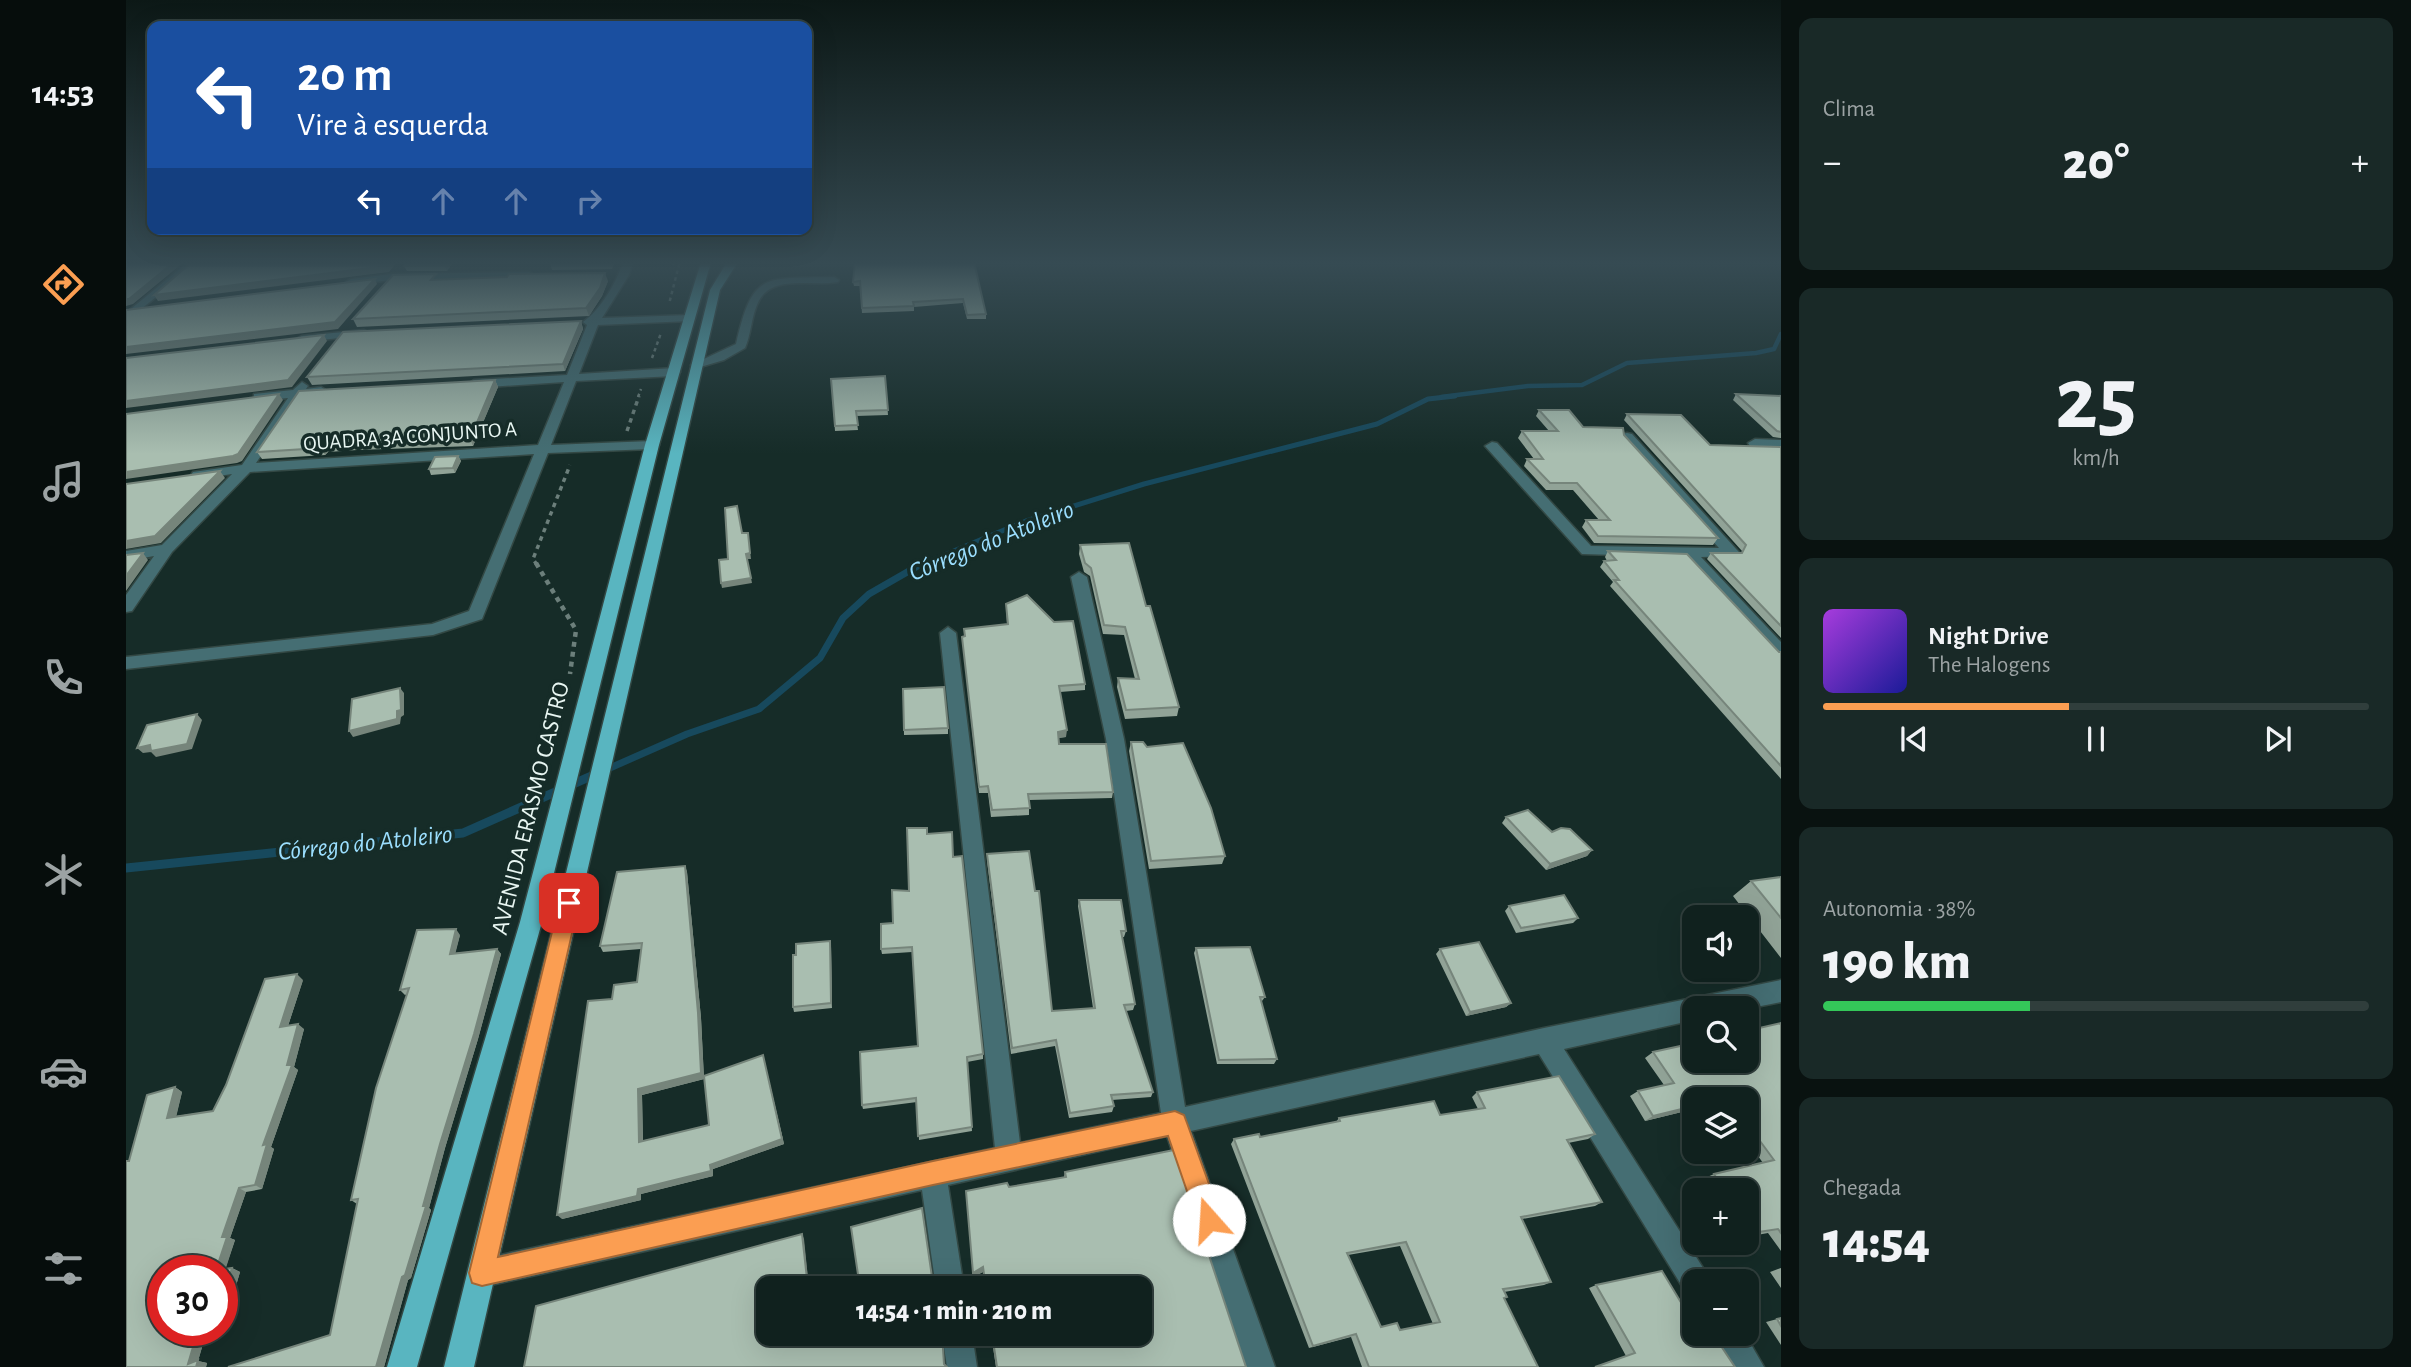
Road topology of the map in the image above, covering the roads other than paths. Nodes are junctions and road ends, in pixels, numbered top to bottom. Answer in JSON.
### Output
{"nodes":[{"id":1,"x":593,"y":326,"type":"edge"},
{"id":2,"x":688,"y":326,"type":"edge"},
{"id":3,"x":707,"y":326,"type":"edge"},
{"id":4,"x":746,"y":326,"type":"edge"},
{"id":5,"x":346,"y":329,"type":"junction"},
{"id":6,"x":382,"y":332,"type":"edge"},
{"id":7,"x":288,"y":340,"type":"edge"},
{"id":8,"x":327,"y":353,"type":"edge"},
{"id":9,"x":698,"y":365,"type":"junction"},
{"id":10,"x":674,"y":372,"type":"junction"},
{"id":11,"x":312,"y":373,"type":"edge"},
{"id":12,"x":573,"y":379,"type":"junction"},
{"id":13,"x":463,"y":384,"type":"edge"},
{"id":14,"x":339,"y":390,"type":"edge"},
{"id":15,"x":297,"y":392,"type":"junction"},
{"id":16,"x":245,"y":399,"type":"edge"},
{"id":17,"x":1627,"y":436,"type":"edge"},
{"id":18,"x":1755,"y":443,"type":"edge"},
{"id":19,"x":1781,"y":444,"type":"edge"},
{"id":20,"x":652,"y":445,"type":"junction"},
{"id":21,"x":1492,"y":446,"type":"dead end"},
{"id":22,"x":544,"y":449,"type":"junction"},
{"id":23,"x":246,"y":468,"type":"junction"},
{"id":24,"x":179,"y":477,"type":"edge"},
{"id":25,"x":167,"y":549,"type":"junction"},
{"id":26,"x":1688,"y":552,"type":"junction"},
{"id":27,"x":126,"y":556,"type":"edge"},
{"id":28,"x":1079,"y":577,"type":"dead end"},
{"id":29,"x":126,"y":607,"type":"edge"},
{"id":30,"x":948,"y":633,"type":"dead end"},
{"id":31,"x":1781,"y":652,"type":"edge"},
{"id":32,"x":126,"y":663,"type":"edge"},
{"id":33,"x":1781,"y":991,"type":"edge"},
{"id":34,"x":1757,"y":996,"type":"edge"},
{"id":35,"x":1682,"y":1011,"type":"edge"},
{"id":36,"x":1544,"y":1040,"type":"junction"},
{"id":37,"x":1175,"y":1123,"type":"junction"},
{"id":38,"x":1009,"y":1157,"type":"junction"},
{"id":39,"x":933,"y":1173,"type":"junction"},
{"id":40,"x":1687,"y":1269,"type":"edge"},
{"id":41,"x":482,"y":1273,"type":"junction"},
{"id":42,"x":948,"y":1276,"type":"edge"},
{"id":43,"x":959,"y":1346,"type":"edge"},
{"id":44,"x":1736,"y":1346,"type":"edge"},
{"id":45,"x":402,"y":1367,"type":"edge"},
{"id":46,"x":459,"y":1367,"type":"edge"},
{"id":47,"x":962,"y":1367,"type":"edge"},
{"id":48,"x":1260,"y":1367,"type":"edge"},
{"id":49,"x":1749,"y":1367,"type":"edge"}],
"edges":[{"from":1,"to":12,"type":"street","name":"QUADRA 3A CONJUNTO A"},
{"from":2,"to":10,"type":"main road","name":"AVENIDA ERASMO CASTRO"},
{"from":3,"to":9,"type":"main road"},
{"from":4,"to":9,"type":"street"},
{"from":5,"to":6,"type":"street"},
{"from":5,"to":7,"type":"street"},
{"from":5,"to":8,"type":"street"},
{"from":9,"to":41,"type":"main road"},
{"from":10,"to":12,"type":"street"},
{"from":10,"to":20,"type":"main road","name":"AVENIDA ERASMO CASTRO"},
{"from":11,"to":15,"type":"street"},
{"from":12,"to":13,"type":"street"},
{"from":12,"to":22,"type":"street","name":"QUADRA 3A CONJUNTO A"},
{"from":14,"to":15,"type":"street"},
{"from":15,"to":16,"type":"street"},
{"from":15,"to":23,"type":"street"},
{"from":17,"to":26,"type":"street"},
{"from":18,"to":19,"type":"street"},
{"from":20,"to":22,"type":"street"},
{"from":20,"to":45,"type":"main road","name":"AVENIDA ERASMO CASTRO"},
{"from":21,"to":26,"type":"street"},
{"from":22,"to":23,"type":"street","name":"QUADRA 3A CONJUNTO A"},
{"from":22,"to":32,"type":"street"},
{"from":23,"to":24,"type":"street","name":"QUADRA 3A CONJUNTO A"},
{"from":23,"to":25,"type":"street"},
{"from":25,"to":27,"type":"street"},
{"from":25,"to":29,"type":"street"},
{"from":26,"to":31,"type":"street"},
{"from":28,"to":37,"type":"street"},
{"from":30,"to":38,"type":"street"},
{"from":33,"to":34,"type":"street"},
{"from":35,"to":36,"type":"street"},
{"from":36,"to":37,"type":"street"},
{"from":36,"to":40,"type":"street"},
{"from":37,"to":38,"type":"street"},
{"from":37,"to":48,"type":"street"},
{"from":38,"to":39,"type":"street"},
{"from":39,"to":41,"type":"street"},
{"from":39,"to":42,"type":"street"},
{"from":41,"to":46,"type":"main road"},
{"from":43,"to":47,"type":"street"},
{"from":44,"to":49,"type":"street"}]}
